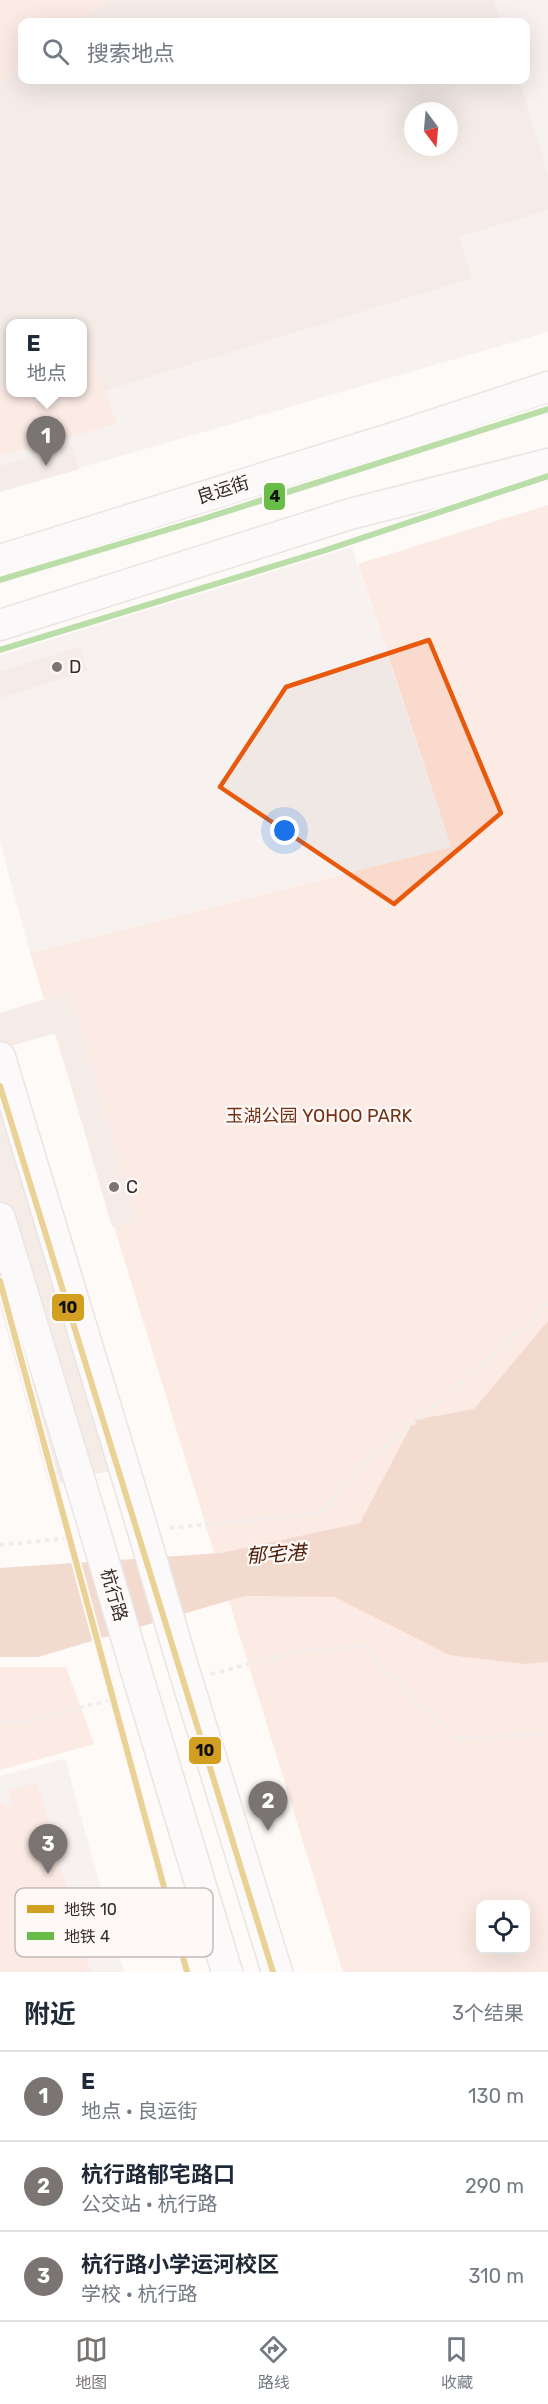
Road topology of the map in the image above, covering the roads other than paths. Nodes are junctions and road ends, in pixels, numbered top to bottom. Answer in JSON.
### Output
{"nodes":[{"id":1,"x":548,"y":387,"type":"edge"},
{"id":2,"x":548,"y":464,"type":"edge"},
{"id":3,"x":0,"y":560,"type":"edge"},
{"id":4,"x":0,"y":625,"type":"edge"},
{"id":5,"x":0,"y":1057,"type":"edge"},
{"id":6,"x":0,"y":1218,"type":"edge"},
{"id":7,"x":202,"y":1888,"type":"edge"},
{"id":8,"x":213,"y":1925,"type":"edge"},
{"id":9,"x":227,"y":1972,"type":"edge"},
{"id":10,"x":277,"y":1972,"type":"edge"}],
"edges":[{"from":1,"to":3,"type":"main road","name":"良运街"},
{"from":2,"to":4,"type":"main road"},
{"from":5,"to":10,"type":"main road","bridge":true},
{"from":6,"to":7,"type":"main road","name":"杭行路","bridge":true},
{"from":8,"to":9,"type":"main road","name":"杭行路","bridge":true}]}
